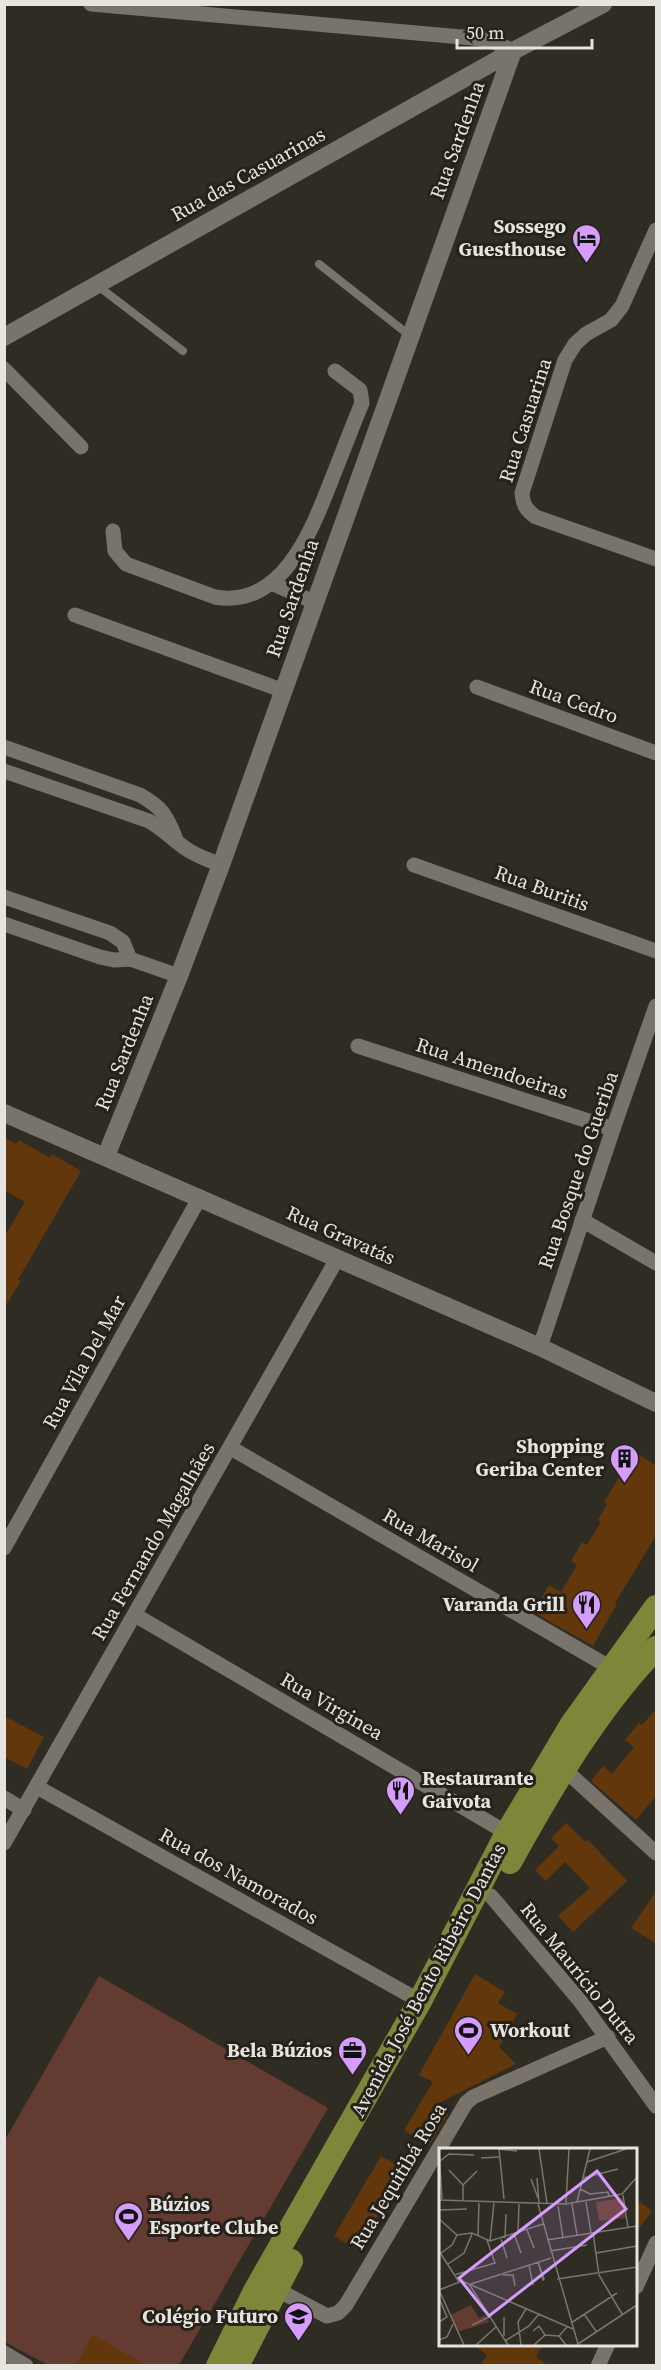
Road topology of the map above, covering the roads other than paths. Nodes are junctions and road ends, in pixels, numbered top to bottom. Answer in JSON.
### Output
{"nodes":[{"id":1,"x":91,"y":4,"type":"edge"},
{"id":2,"x":603,"y":4,"type":"edge"},
{"id":3,"x":513,"y":51,"type":"junction"},
{"id":4,"x":657,"y":230,"type":"edge"},
{"id":5,"x":319,"y":264,"type":"dead end"},
{"id":6,"x":97,"y":285,"type":"junction"},
{"id":7,"x":410,"y":336,"type":"junction"},
{"id":8,"x":4,"y":337,"type":"edge"},
{"id":9,"x":183,"y":351,"type":"dead end"},
{"id":10,"x":4,"y":369,"type":"edge"},
{"id":11,"x":335,"y":370,"type":"dead end"},
{"id":12,"x":81,"y":447,"type":"dead end"},
{"id":13,"x":113,"y":531,"type":"dead end"},
{"id":14,"x":657,"y":559,"type":"edge"},
{"id":15,"x":271,"y":583,"type":"junction"},
{"id":16,"x":314,"y":602,"type":"junction"},
{"id":17,"x":75,"y":615,"type":"dead end"},
{"id":18,"x":477,"y":687,"type":"dead end"},
{"id":19,"x":284,"y":692,"type":"junction"},
{"id":20,"x":4,"y":747,"type":"edge"},
{"id":21,"x":657,"y":753,"type":"edge"},
{"id":22,"x":4,"y":771,"type":"edge"},
{"id":23,"x":176,"y":840,"type":"junction"},
{"id":24,"x":221,"y":865,"type":"junction"},
{"id":25,"x":414,"y":865,"type":"dead end"},
{"id":26,"x":4,"y":897,"type":"edge"},
{"id":27,"x":4,"y":924,"type":"edge"},
{"id":28,"x":657,"y":951,"type":"edge"},
{"id":29,"x":130,"y":959,"type":"junction"},
{"id":30,"x":179,"y":976,"type":"junction"},
{"id":31,"x":656,"y":1012,"type":"edge"},
{"id":32,"x":358,"y":1046,"type":"dead end"},
{"id":33,"x":4,"y":1113,"type":"edge"},
{"id":34,"x":613,"y":1129,"type":"junction"},
{"id":35,"x":106,"y":1156,"type":"junction"},
{"id":36,"x":200,"y":1197,"type":"junction"},
{"id":37,"x":582,"y":1220,"type":"junction"},
{"id":38,"x":337,"y":1259,"type":"junction"},
{"id":39,"x":657,"y":1263,"type":"edge"},
{"id":40,"x":540,"y":1347,"type":"junction"},
{"id":41,"x":657,"y":1403,"type":"edge"},
{"id":42,"x":231,"y":1448,"type":"junction"},
{"id":43,"x":4,"y":1548,"type":"edge"},
{"id":44,"x":657,"y":1607,"type":"edge"},
{"id":45,"x":135,"y":1615,"type":"junction"},
{"id":46,"x":657,"y":1647,"type":"edge"},
{"id":47,"x":611,"y":1668,"type":"junction"},
{"id":48,"x":565,"y":1770,"type":"junction"},
{"id":49,"x":37,"y":1787,"type":"junction"},
{"id":50,"x":4,"y":1798,"type":"edge"},
{"id":51,"x":24,"y":1810,"type":"junction"},
{"id":52,"x":507,"y":1833,"type":"junction"},
{"id":53,"x":4,"y":1843,"type":"edge"},
{"id":54,"x":657,"y":1853,"type":"edge"},
{"id":55,"x":491,"y":1896,"type":"junction"},
{"id":56,"x":420,"y":2001,"type":"junction"},
{"id":57,"x":608,"y":2037,"type":"junction"},
{"id":58,"x":657,"y":2106,"type":"edge"},
{"id":59,"x":439,"y":2148,"type":"edge"},
{"id":60,"x":439,"y":2148,"type":"edge"},
{"id":61,"x":657,"y":2242,"type":"edge"},
{"id":62,"x":637,"y":2285,"type":"edge"},
{"id":63,"x":276,"y":2289,"type":"junction"},
{"id":64,"x":607,"y":2346,"type":"edge"},
{"id":65,"x":4,"y":2353,"type":"edge"},
{"id":66,"x":26,"y":2366,"type":"edge"},
{"id":67,"x":218,"y":2366,"type":"edge"},
{"id":68,"x":237,"y":2366,"type":"edge"},
{"id":69,"x":598,"y":2366,"type":"edge"}],
"edges":[{"from":1,"to":3,"type":"street"},
{"from":2,"to":3,"type":"street","name":"Rua das Casuarinas"},
{"from":3,"to":6,"type":"street","name":"Rua das Casuarinas"},
{"from":3,"to":7,"type":"street","name":"Rua Sardenha"},
{"from":4,"to":14,"type":"street","name":"Rua Casuarina"},
{"from":5,"to":7,"type":"lane"},
{"from":6,"to":8,"type":"street","name":"Rua das Casuarinas"},
{"from":6,"to":9,"type":"lane"},
{"from":7,"to":16,"type":"street","name":"Rua Sardenha"},
{"from":10,"to":12,"type":"street"},
{"from":11,"to":15,"type":"street"},
{"from":13,"to":15,"type":"street"},
{"from":15,"to":16,"type":"street"},
{"from":16,"to":19,"type":"street","name":"Rua Sardenha"},
{"from":17,"to":19,"type":"street"},
{"from":18,"to":21,"type":"street","name":"Rua Cedro"},
{"from":19,"to":24,"type":"street","name":"Rua Sardenha"},
{"from":20,"to":23,"type":"street"},
{"from":22,"to":23,"type":"street"},
{"from":23,"to":24,"type":"street"},
{"from":24,"to":30,"type":"street","name":"Rua Sardenha"},
{"from":25,"to":28,"type":"street","name":"Rua Buritis"},
{"from":26,"to":29,"type":"street"},
{"from":27,"to":29,"type":"street"},
{"from":29,"to":30,"type":"street"},
{"from":30,"to":35,"type":"street","name":"Rua Sardenha"},
{"from":31,"to":34,"type":"street","name":"Rua Bosque do Gueriba"},
{"from":32,"to":34,"type":"street","name":"Rua Amendoeiras"},
{"from":33,"to":35,"type":"street","name":"Rua Gravatás"},
{"from":34,"to":37,"type":"street","name":"Rua Bosque do Gueriba"},
{"from":35,"to":36,"type":"street","name":"Rua Gravatás"},
{"from":36,"to":38,"type":"street","name":"Rua Gravatás"},
{"from":36,"to":43,"type":"street","name":"Rua Vila Del Mar"},
{"from":37,"to":39,"type":"street"},
{"from":37,"to":40,"type":"street","name":"Rua Bosque do Gueriba"},
{"from":38,"to":40,"type":"street","name":"Rua Gravatás"},
{"from":38,"to":42,"type":"street","name":"Rua Fernando Magalhães"},
{"from":40,"to":41,"type":"street","name":"Rua Gravatás"},
{"from":42,"to":45,"type":"street","name":"Rua Fernando Magalhães"},
{"from":42,"to":47,"type":"street","name":"Rua Marisol"},
{"from":44,"to":47,"type":"main road","name":"Avenida José Bento Ribeiro Dantas"},
{"from":45,"to":49,"type":"street","name":"Rua Fernando Magalhães"},
{"from":45,"to":52,"type":"street","name":"Rua Virginea"},
{"from":46,"to":48,"type":"main road","name":"Avenida José Bento Ribeiro Dantas"},
{"from":47,"to":52,"type":"main road","name":"Avenida José Bento Ribeiro Dantas"},
{"from":48,"to":54,"type":"street"},
{"from":48,"to":55,"type":"main road","name":"Avenida José Bento Ribeiro Dantas"},
{"from":49,"to":51,"type":"street","name":"Rua Fernando Magalhães"},
{"from":49,"to":56,"type":"street","name":"Rua dos Namorados"},
{"from":50,"to":51,"type":"street"},
{"from":51,"to":53,"type":"street","name":"Rua Fernando Magalhães"},
{"from":52,"to":56,"type":"main road","name":"Avenida José Bento Ribeiro Dantas"},
{"from":55,"to":57,"type":"street","name":"Rua Maurício Dutra"},
{"from":55,"to":63,"type":"main road","name":"Avenida José Bento Ribeiro Dantas"},
{"from":56,"to":67,"type":"main road","name":"Avenida José Bento Ribeiro Dantas"},
{"from":57,"to":58,"type":"street","name":"Rua Maurício Dutra"},
{"from":57,"to":60,"type":"street","name":"Rua Jequitibá Rosa"},
{"from":59,"to":63,"type":"street","name":"Rua Jequitibá Rosa"},
{"from":61,"to":62,"type":"street"},
{"from":63,"to":68,"type":"main road","name":"Avenida José Bento Ribeiro Dantas"},
{"from":64,"to":69,"type":"street"},
{"from":65,"to":66,"type":"street"}]}
